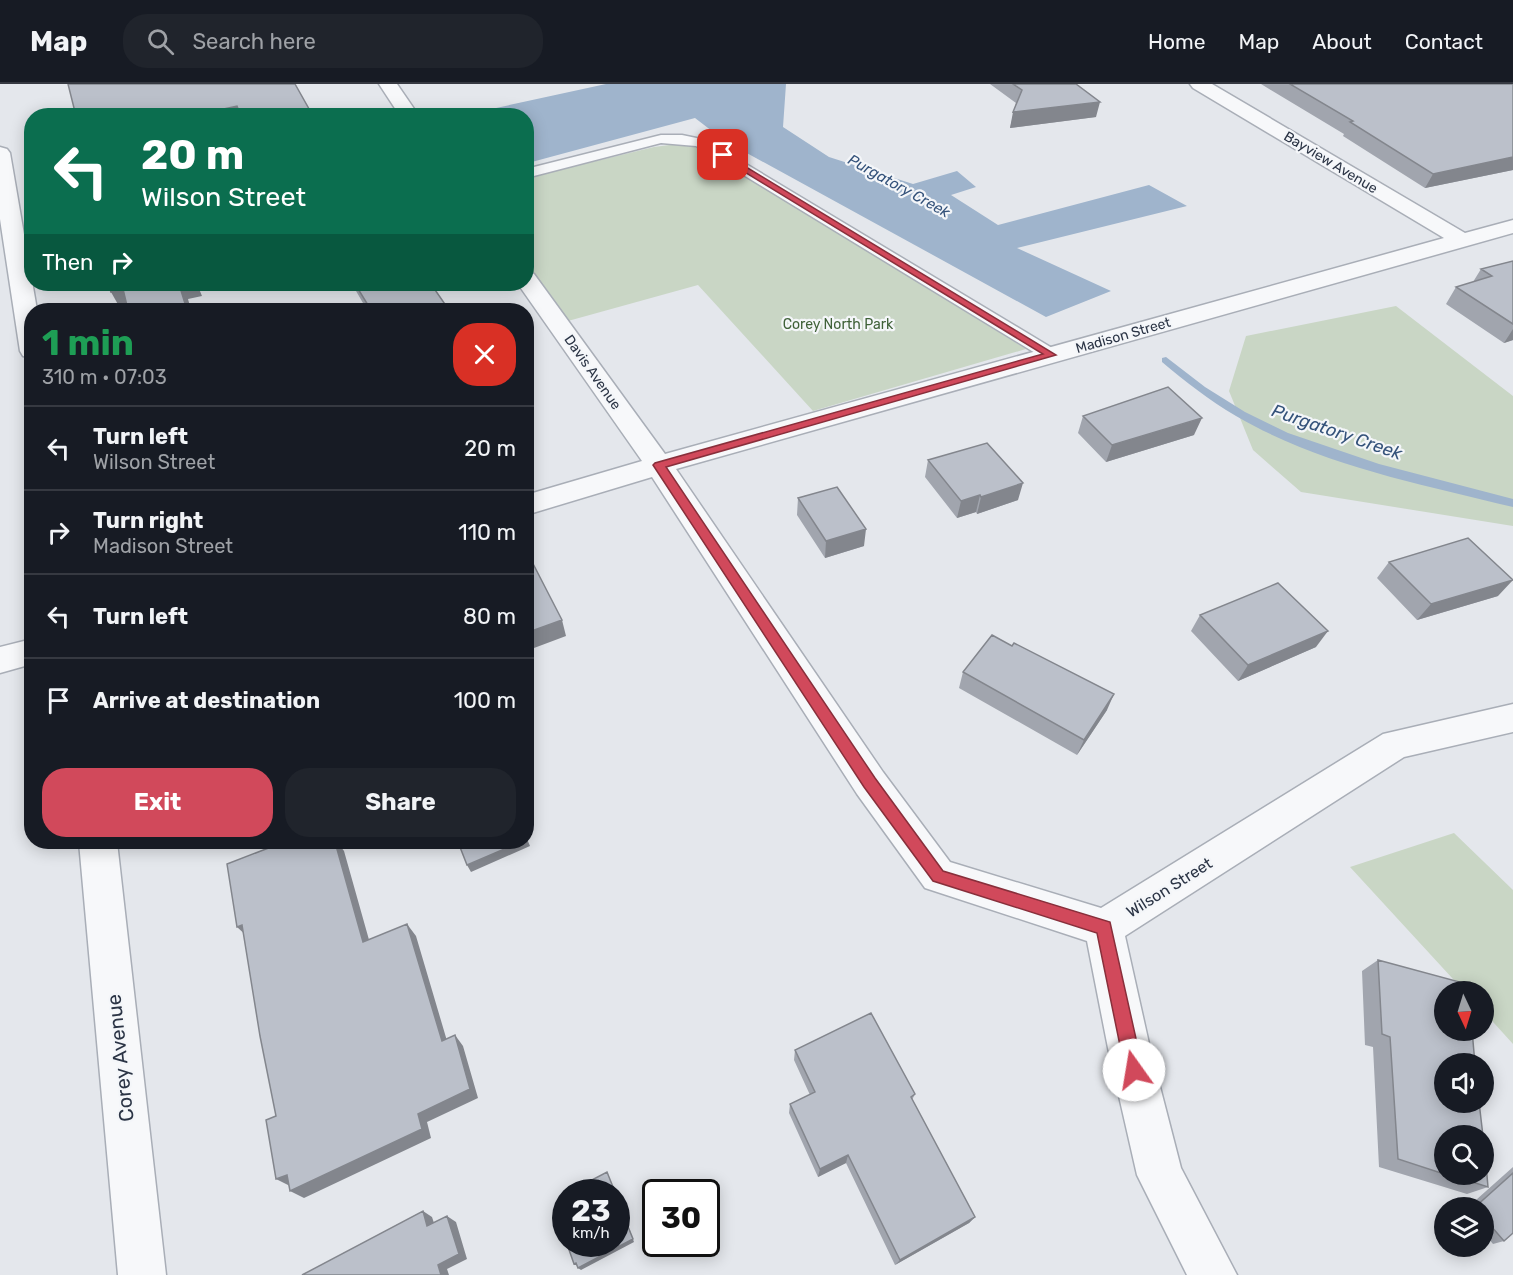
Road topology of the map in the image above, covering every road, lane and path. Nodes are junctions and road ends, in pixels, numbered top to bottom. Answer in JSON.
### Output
{"nodes":[{"id":1,"x":388,"y":84,"type":"edge"},
{"id":2,"x":1199,"y":84,"type":"edge"},
{"id":3,"x":404,"y":108,"type":"edge"},
{"id":4,"x":0,"y":153,"type":"edge"},
{"id":5,"x":534,"y":172,"type":"edge"},
{"id":6,"x":1513,"y":226,"type":"edge"},
{"id":7,"x":1462,"y":240,"type":"junction"},
{"id":8,"x":534,"y":290,"type":"edge"},
{"id":9,"x":24,"y":303,"type":"edge"},
{"id":10,"x":1051,"y":355,"type":"junction"},
{"id":11,"x":659,"y":465,"type":"junction"},
{"id":12,"x":534,"y":503,"type":"edge"},
{"id":13,"x":24,"y":653,"type":"edge"},
{"id":14,"x":0,"y":660,"type":"edge"},
{"id":15,"x":1513,"y":718,"type":"edge"},
{"id":16,"x":99,"y":849,"type":"edge"},
{"id":17,"x":1104,"y":928,"type":"junction"},
{"id":18,"x":142,"y":1275,"type":"edge"},
{"id":19,"x":1213,"y":1275,"type":"edge"}],
"edges":[{"from":1,"to":3,"type":"street"},
{"from":2,"to":7,"type":"street","name":"Bayview Avenue"},
{"from":4,"to":9,"type":"street"},
{"from":5,"to":10,"type":"lane"},
{"from":6,"to":7,"type":"street","name":"Madison Street"},
{"from":7,"to":10,"type":"street","name":"Madison Street"},
{"from":8,"to":11,"type":"street","name":"Davis Avenue"},
{"from":10,"to":11,"type":"street","name":"Madison Street"},
{"from":11,"to":12,"type":"street","name":"Madison Street"},
{"from":11,"to":17,"type":"street"},
{"from":13,"to":14,"type":"street"},
{"from":15,"to":17,"type":"street","name":"Wilson Street"},
{"from":16,"to":18,"type":"street","name":"Corey Avenue"},
{"from":17,"to":19,"type":"street"}]}
